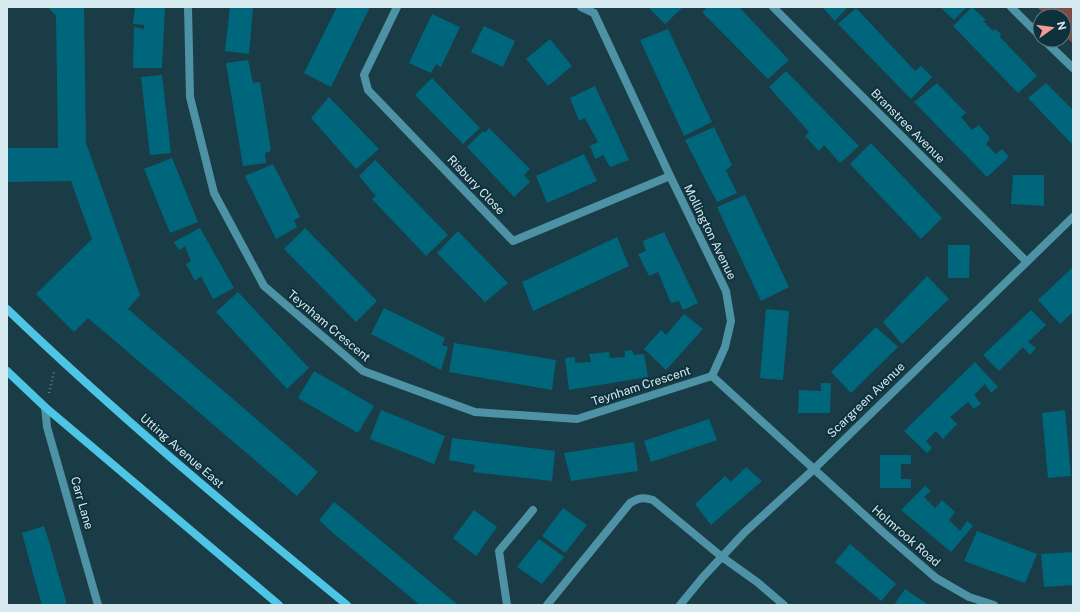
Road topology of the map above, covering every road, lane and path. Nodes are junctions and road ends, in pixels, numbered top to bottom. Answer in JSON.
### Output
{"nodes":[{"id":1,"x":188,"y":7,"type":"edge"},
{"id":2,"x":397,"y":7,"type":"edge"},
{"id":3,"x":580,"y":7,"type":"edge"},
{"id":4,"x":773,"y":7,"type":"edge"},
{"id":5,"x":1011,"y":7,"type":"edge"},
{"id":6,"x":597,"y":10,"type":"edge"},
{"id":7,"x":1032,"y":28,"type":"edge"},
{"id":8,"x":1052,"y":48,"type":"edge"},
{"id":9,"x":1073,"y":68,"type":"edge"},
{"id":10,"x":670,"y":176,"type":"junction"},
{"id":11,"x":1073,"y":217,"type":"edge"},
{"id":12,"x":1026,"y":261,"type":"junction"},
{"id":13,"x":7,"y":309,"type":"edge"},
{"id":14,"x":58,"y":358,"type":"junction"},
{"id":15,"x":7,"y":371,"type":"edge"},
{"id":16,"x":712,"y":376,"type":"junction"},
{"id":17,"x":45,"y":407,"type":"junction"},
{"id":18,"x":814,"y":469,"type":"junction"},
{"id":19,"x":533,"y":510,"type":"dead end"},
{"id":20,"x":722,"y":557,"type":"junction"},
{"id":21,"x":98,"y":605,"type":"edge"},
{"id":22,"x":279,"y":605,"type":"edge"},
{"id":23,"x":347,"y":605,"type":"edge"},
{"id":24,"x":507,"y":605,"type":"edge"},
{"id":25,"x":547,"y":605,"type":"edge"},
{"id":26,"x":680,"y":605,"type":"edge"},
{"id":27,"x":784,"y":605,"type":"edge"},
{"id":28,"x":994,"y":605,"type":"edge"}],
"edges":[{"from":1,"to":16,"type":"street","name":"Teynham Crescent"},
{"from":2,"to":10,"type":"street","name":"Risbury Close"},
{"from":3,"to":6,"type":"street","name":"Mollington Avenue"},
{"from":4,"to":12,"type":"street","name":"Branstree Avenue"},
{"from":5,"to":7,"type":"street"},
{"from":6,"to":10,"type":"street","name":"Mollington Avenue"},
{"from":8,"to":9,"type":"street"},
{"from":10,"to":16,"type":"street","name":"Mollington Avenue"},
{"from":11,"to":12,"type":"street","name":"Scargreen Avenue"},
{"from":12,"to":18,"type":"street","name":"Scargreen Avenue"},
{"from":13,"to":14,"type":"street","name":"Utting Avenue East"},
{"from":14,"to":17,"type":"path"},
{"from":14,"to":23,"type":"street","name":"Utting Avenue East"},
{"from":15,"to":17,"type":"street"},
{"from":16,"to":18,"type":"street"},
{"from":17,"to":21,"type":"street","name":"Carr Lane"},
{"from":17,"to":22,"type":"street"},
{"from":18,"to":20,"type":"street","name":"Scargreen Avenue"},
{"from":18,"to":28,"type":"street","name":"Holmrook Road"},
{"from":19,"to":24,"type":"street"},
{"from":20,"to":25,"type":"street"},
{"from":20,"to":26,"type":"street","name":"Scargreen Avenue"},
{"from":20,"to":27,"type":"street"}]}
